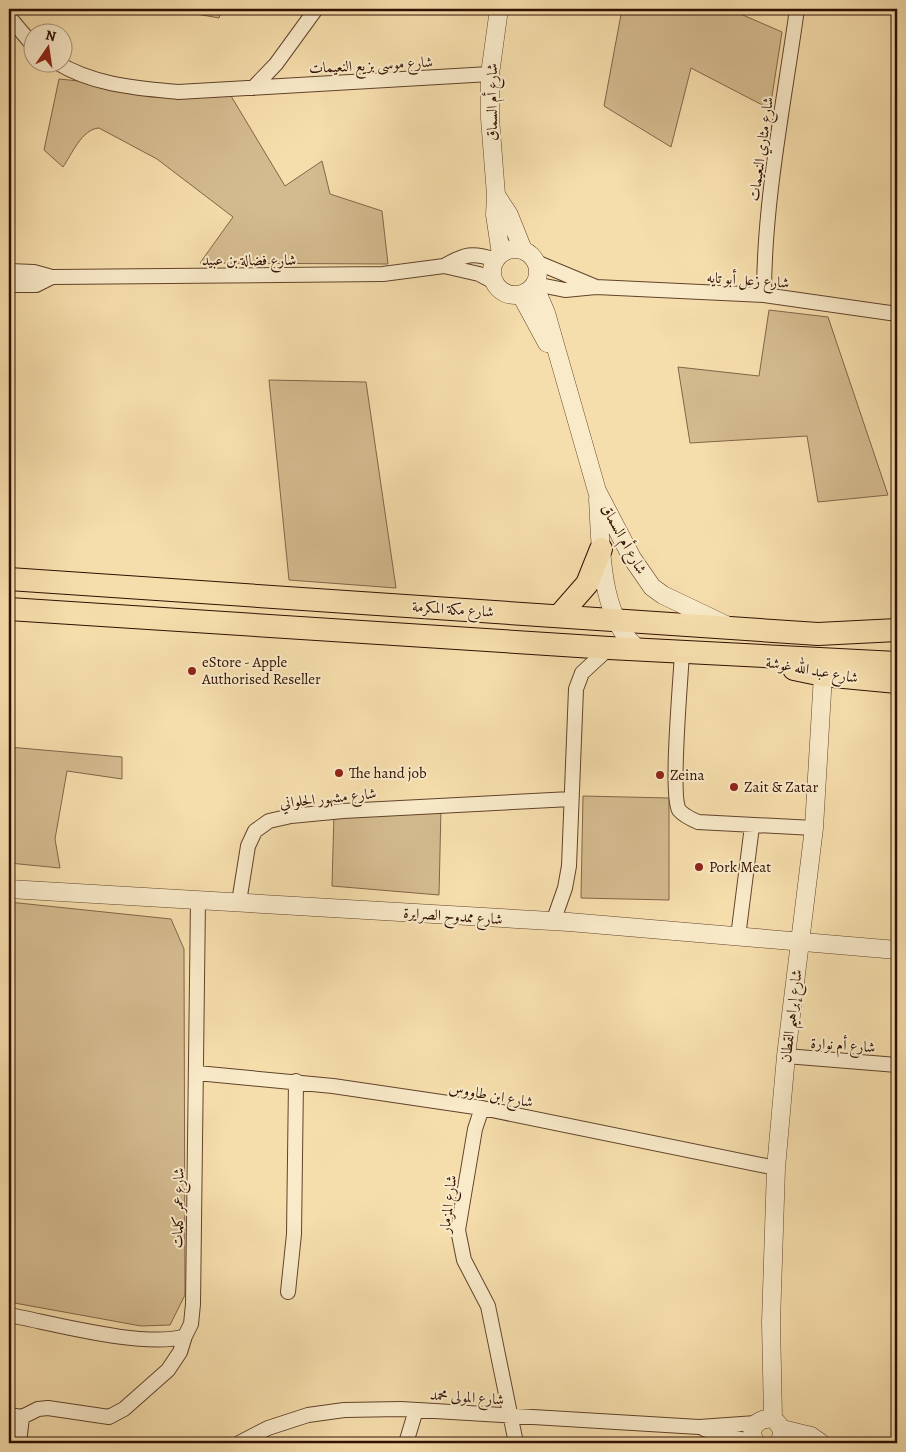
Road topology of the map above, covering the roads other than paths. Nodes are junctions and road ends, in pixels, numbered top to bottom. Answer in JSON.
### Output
{"nodes":[{"id":1,"x":316,"y":9,"type":"edge"},
{"id":2,"x":499,"y":9,"type":"edge"},
{"id":3,"x":797,"y":9,"type":"edge"},
{"id":4,"x":9,"y":17,"type":"edge"},
{"id":5,"x":22,"y":32,"type":"edge"},
{"id":6,"x":72,"y":70,"type":"edge"},
{"id":7,"x":490,"y":74,"type":"junction"},
{"id":8,"x":253,"y":88,"type":"junction"},
{"id":9,"x":496,"y":195,"type":"junction"},
{"id":10,"x":530,"y":256,"type":"junction"},
{"id":11,"x":498,"y":257,"type":"junction"},
{"id":12,"x":444,"y":266,"type":"junction"},
{"id":13,"x":9,"y":271,"type":"edge"},
{"id":14,"x":52,"y":276,"type":"junction"},
{"id":15,"x":494,"y":282,"type":"junction"},
{"id":16,"x":9,"y":285,"type":"edge"},
{"id":17,"x":596,"y":287,"type":"junction"},
{"id":18,"x":530,"y":288,"type":"junction"},
{"id":19,"x":764,"y":295,"type":"junction"},
{"id":20,"x":897,"y":314,"type":"edge"},
{"id":21,"x":597,"y":491,"type":"junction"},
{"id":22,"x":601,"y":549,"type":"junction"},
{"id":23,"x":9,"y":579,"type":"edge"},
{"id":24,"x":9,"y":608,"type":"edge"},
{"id":25,"x":559,"y":616,"type":"junction"},
{"id":26,"x":615,"y":620,"type":"junction"},
{"id":27,"x":732,"y":627,"type":"junction"},
{"id":28,"x":897,"y":630,"type":"edge"},
{"id":29,"x":821,"y":634,"type":"junction"},
{"id":30,"x":897,"y":639,"type":"edge"},
{"id":31,"x":609,"y":648,"type":"junction"},
{"id":32,"x":640,"y":650,"type":"junction"},
{"id":33,"x":682,"y":652,"type":"junction"},
{"id":34,"x":728,"y":654,"type":"junction"},
{"id":35,"x":897,"y":663,"type":"edge"},
{"id":36,"x":823,"y":675,"type":"junction"},
{"id":37,"x":897,"y":682,"type":"edge"},
{"id":38,"x":571,"y":799,"type":"junction"},
{"id":39,"x":752,"y":826,"type":"junction"},
{"id":40,"x":814,"y":828,"type":"junction"},
{"id":41,"x":9,"y":889,"type":"edge"},
{"id":42,"x":198,"y":900,"type":"junction"},
{"id":43,"x":238,"y":902,"type":"junction"},
{"id":44,"x":553,"y":922,"type":"junction"},
{"id":45,"x":738,"y":937,"type":"junction"},
{"id":46,"x":801,"y":942,"type":"junction"},
{"id":47,"x":897,"y":950,"type":"edge"},
{"id":48,"x":786,"y":1056,"type":"junction"},
{"id":49,"x":897,"y":1065,"type":"edge"},
{"id":50,"x":197,"y":1073,"type":"junction"},
{"id":51,"x":296,"y":1082,"type":"junction"},
{"id":52,"x":482,"y":1108,"type":"junction"},
{"id":53,"x":776,"y":1168,"type":"junction"},
{"id":54,"x":288,"y":1292,"type":"dead end"},
{"id":55,"x":9,"y":1315,"type":"edge"},
{"id":56,"x":185,"y":1336,"type":"junction"},
{"id":57,"x":416,"y":1410,"type":"junction"},
{"id":58,"x":16,"y":1416,"type":"edge"},
{"id":59,"x":510,"y":1416,"type":"junction"},
{"id":60,"x":699,"y":1427,"type":"junction"},
{"id":61,"x":773,"y":1431,"type":"edge"},
{"id":62,"x":755,"y":1442,"type":"edge"},
{"id":63,"x":19,"y":1443,"type":"edge"},
{"id":64,"x":239,"y":1443,"type":"edge"},
{"id":65,"x":406,"y":1443,"type":"edge"},
{"id":66,"x":516,"y":1443,"type":"edge"},
{"id":67,"x":821,"y":1443,"type":"edge"}],
"edges":[{"from":1,"to":8,"type":"street"},
{"from":2,"to":7,"type":"street","name":"شارع أم السماق"},
{"from":3,"to":19,"type":"street","name":"شارع مثاري النعيمات"},
{"from":4,"to":5,"type":"street"},
{"from":6,"to":8,"type":"street","name":"شارع موسى بزيع النعيمات"},
{"from":7,"to":8,"type":"street","name":"شارع موسى بزيع النعيمات"},
{"from":7,"to":9,"type":"street","name":"شارع أم السماق"},
{"from":9,"to":10,"type":"street","name":"شارع أم السماق"},
{"from":9,"to":11,"type":"street","name":"شارع أم السماق"},
{"from":10,"to":11,"type":"street"},
{"from":10,"to":17,"type":"street","name":"شارع زعل أبو تايه"},
{"from":10,"to":18,"type":"street"},
{"from":11,"to":12,"type":"street","name":"شارع فضالة بن عبيد"},
{"from":11,"to":15,"type":"street"},
{"from":12,"to":14,"type":"street","name":"شارع فضالة بن عبيد"},
{"from":12,"to":15,"type":"street","name":"شارع فضالة بن عبيد"},
{"from":13,"to":14,"type":"street","name":"شارع فضالة بن عبيد"},
{"from":14,"to":16,"type":"street","name":"شارع فضالة بن عبيد"},
{"from":15,"to":18,"type":"street"},
{"from":17,"to":18,"type":"street","name":"شارع زعل أبو تايه"},
{"from":17,"to":19,"type":"street","name":"شارع زعل أبو تايه"},
{"from":18,"to":21,"type":"street","name":"شارع أم السماق"},
{"from":19,"to":20,"type":"street","name":"شارع زعل أبو تايه"},
{"from":21,"to":22,"type":"street","name":"شارع أم السماق"},
{"from":21,"to":27,"type":"street","name":"شارع أم السماق"},
{"from":22,"to":25,"type":"main road"},
{"from":22,"to":26,"type":"street","name":"شارع أم السماق"},
{"from":23,"to":25,"type":"main road","name":"شارع مكة المكرمة"},
{"from":24,"to":31,"type":"main road","name":"شارع مكة المكرمة"},
{"from":25,"to":26,"type":"main road","name":"شارع مكة المكرمة"},
{"from":26,"to":27,"type":"main road","name":"شارع مكة المكرمة"},
{"from":26,"to":32,"type":"street","name":"شارع أم السماق"},
{"from":27,"to":29,"type":"main road","name":"شارع مكة المكرمة"},
{"from":28,"to":29,"type":"main road","name":"شارع مكة المكرمة"},
{"from":29,"to":30,"type":"main road"},
{"from":31,"to":32,"type":"main road","name":"شارع مكة المكرمة"},
{"from":31,"to":38,"type":"street"},
{"from":32,"to":33,"type":"main road","name":"شارع مكة المكرمة"},
{"from":33,"to":34,"type":"main road","name":"شارع مكة المكرمة"},
{"from":33,"to":39,"type":"street"},
{"from":34,"to":35,"type":"main road","name":"شارع مكة المكرمة"},
{"from":34,"to":36,"type":"main road","name":"شارع عبد الله غوشة"},
{"from":36,"to":37,"type":"main road","name":"شارع عبد الله غوشة"},
{"from":36,"to":40,"type":"street","name":"شارع إبراهيم القطان"},
{"from":38,"to":43,"type":"street","name":"شارع مشهور الحلواني"},
{"from":38,"to":44,"type":"street"},
{"from":39,"to":40,"type":"street"},
{"from":39,"to":45,"type":"street"},
{"from":40,"to":46,"type":"street","name":"شارع إبراهيم القطان"},
{"from":41,"to":42,"type":"street","name":"شارع ممدوح الصرايرة"},
{"from":42,"to":43,"type":"street","name":"شارع ممدوح الصرايرة"},
{"from":42,"to":50,"type":"street","name":"شارع عمر كلمات"},
{"from":43,"to":44,"type":"street","name":"شارع ممدوح الصرايرة"},
{"from":44,"to":45,"type":"street","name":"شارع ممدوح الصرايرة"},
{"from":45,"to":46,"type":"street","name":"شارع ممدوح الصرايرة"},
{"from":46,"to":47,"type":"street","name":"شارع ممدوح الصرايرة"},
{"from":46,"to":48,"type":"street","name":"شارع إبراهيم القطان"},
{"from":48,"to":49,"type":"street","name":"شارع أم نوارة"},
{"from":48,"to":53,"type":"street","name":"شارع إبراهيم القطان"},
{"from":50,"to":51,"type":"street","name":"شارع ابن طاووس"},
{"from":50,"to":56,"type":"street","name":"شارع عمر كلمات"},
{"from":51,"to":52,"type":"street","name":"شارع ابن طاووس"},
{"from":51,"to":54,"type":"street"},
{"from":52,"to":53,"type":"street","name":"شارع ابن طاووس"},
{"from":52,"to":59,"type":"street","name":"شارع المزمار"},
{"from":53,"to":61,"type":"street","name":"شارع إبراهيم القطان"},
{"from":55,"to":56,"type":"street"},
{"from":56,"to":58,"type":"street","name":"شارع عمر كلمات"},
{"from":57,"to":59,"type":"street","name":"شارع المولى محمد"},
{"from":57,"to":64,"type":"street","name":"شارع المولى محمد"},
{"from":57,"to":65,"type":"street"},
{"from":58,"to":63,"type":"street"},
{"from":59,"to":60,"type":"street","name":"شارع المولى محمد"},
{"from":59,"to":66,"type":"street","name":"شارع المزمار"},
{"from":60,"to":61,"type":"street","name":"شارع المولى محمد"},
{"from":60,"to":62,"type":"street","name":"شارع المولى محمد"},
{"from":61,"to":62,"type":"street","name":"شارع إبراهيم القطان"},
{"from":61,"to":67,"type":"street"}]}
